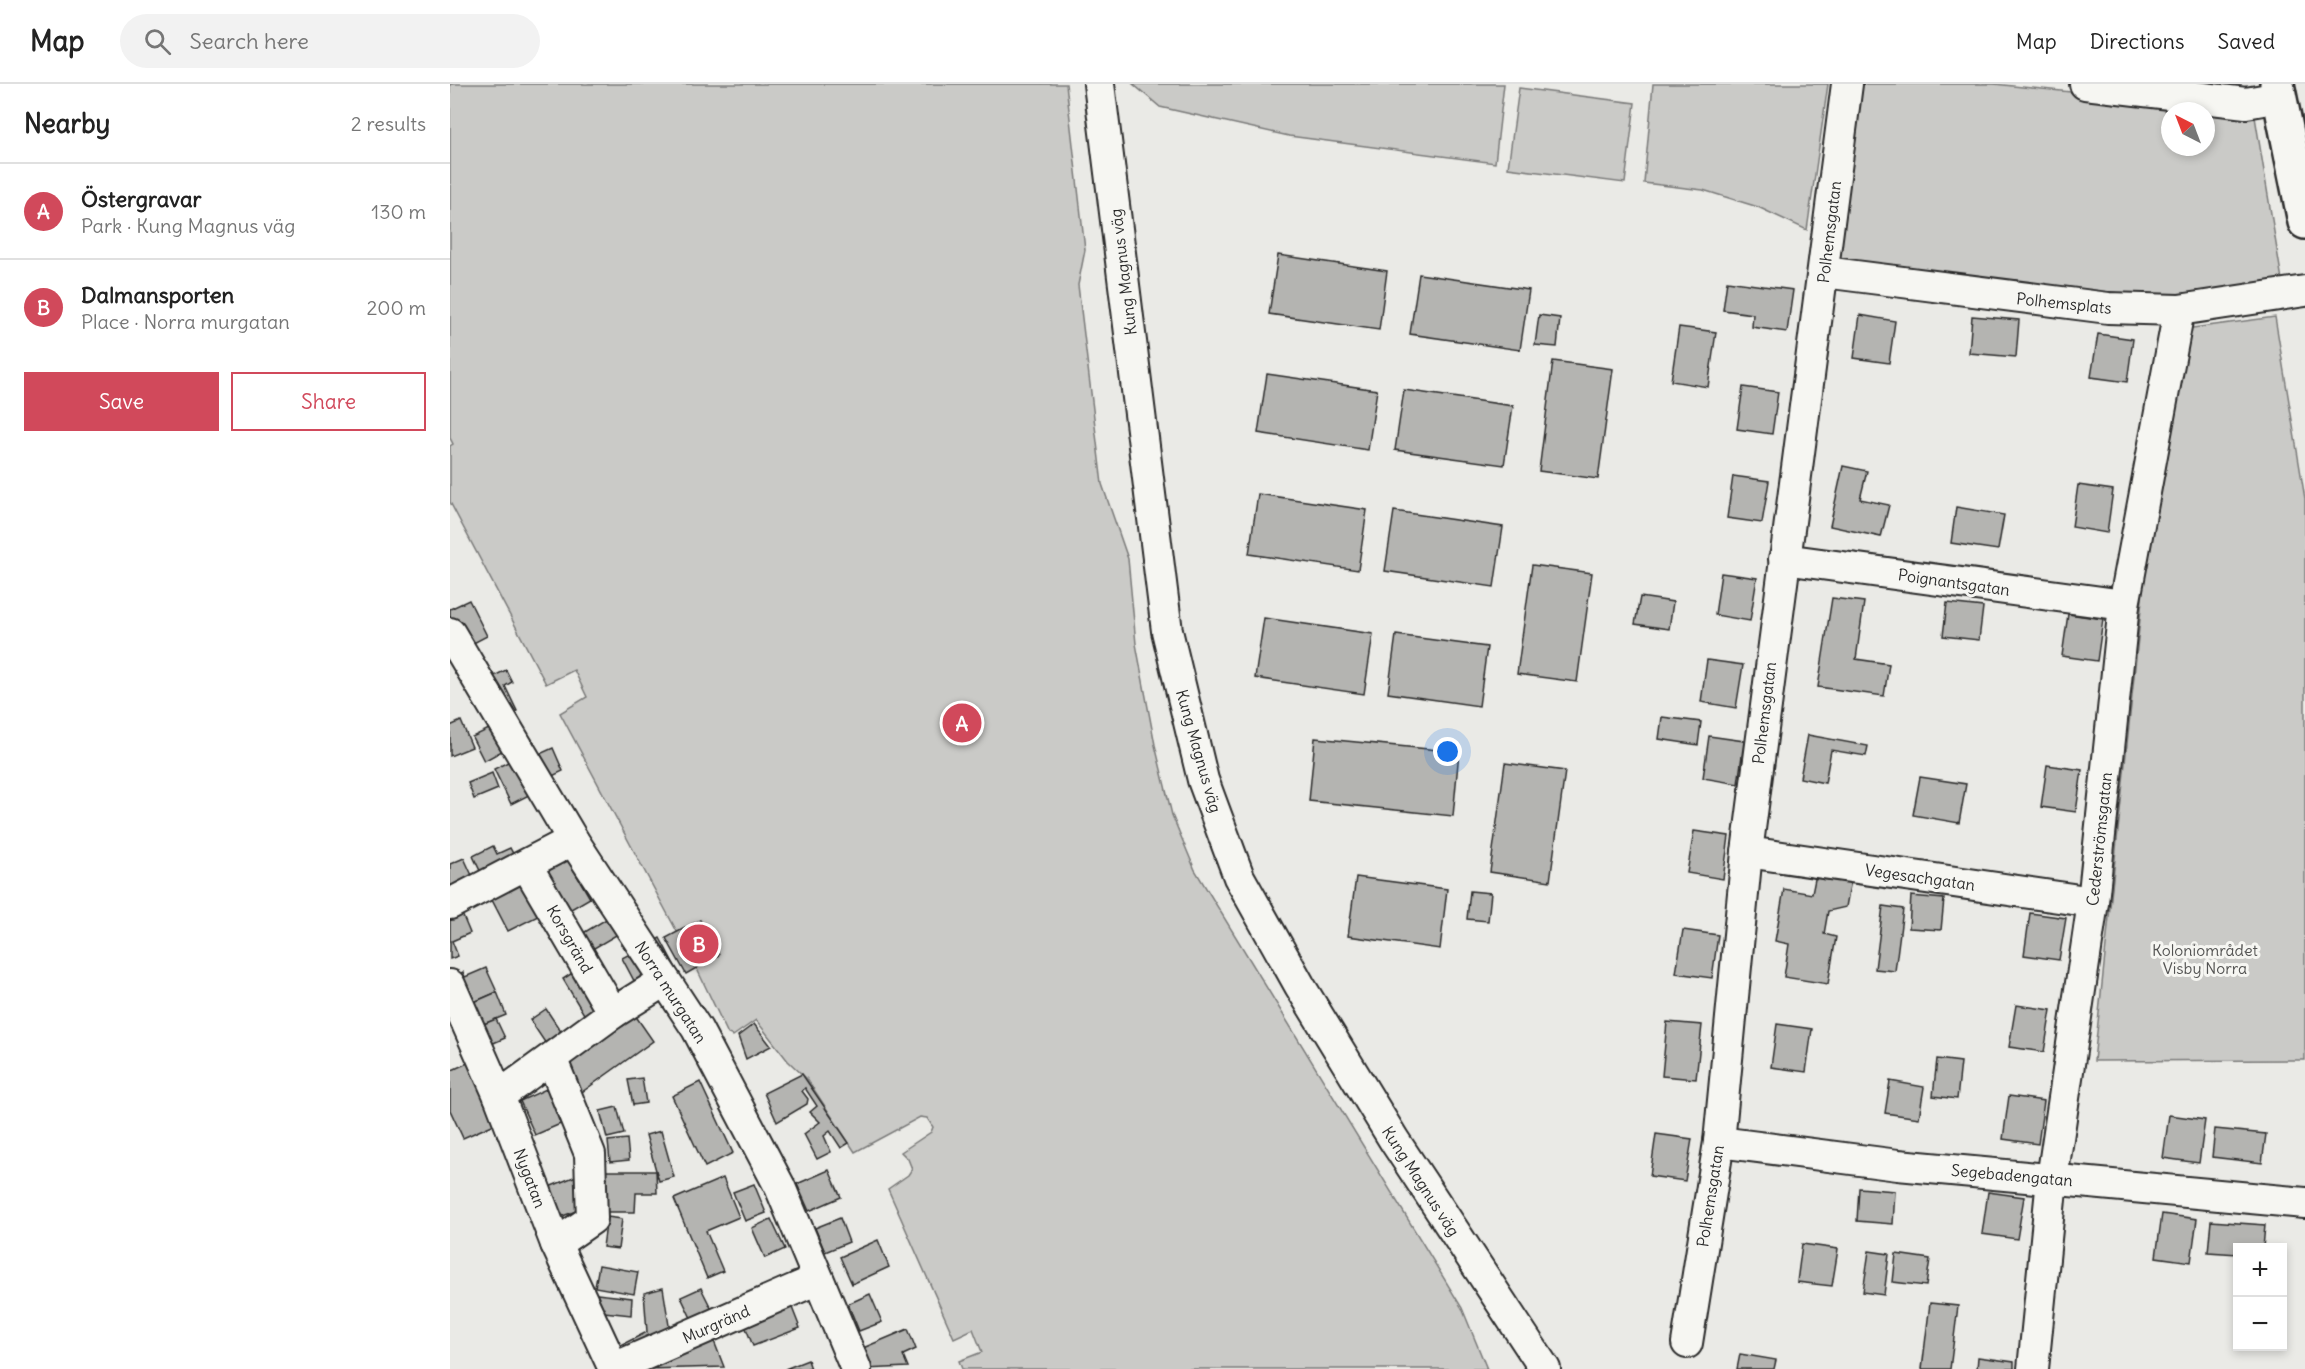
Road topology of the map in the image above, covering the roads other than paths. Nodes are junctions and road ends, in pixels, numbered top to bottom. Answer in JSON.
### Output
{"nodes":[{"id":1,"x":1099,"y":84,"type":"edge"},
{"id":2,"x":1847,"y":84,"type":"edge"},
{"id":3,"x":2085,"y":84,"type":"edge"},
{"id":4,"x":2278,"y":91,"type":"edge"},
{"id":5,"x":2305,"y":222,"type":"edge"},
{"id":6,"x":1824,"y":272,"type":"junction"},
{"id":7,"x":2305,"y":291,"type":"edge"},
{"id":8,"x":2179,"y":310,"type":"junction"},
{"id":9,"x":1784,"y":559,"type":"junction"},
{"id":10,"x":2124,"y":605,"type":"junction"},
{"id":11,"x":450,"y":633,"type":"edge"},
{"id":12,"x":573,"y":840,"type":"junction"},
{"id":13,"x":1747,"y":852,"type":"junction"},
{"id":14,"x":527,"y":866,"type":"junction"},
{"id":15,"x":2093,"y":902,"type":"junction"},
{"id":16,"x":450,"y":904,"type":"edge"},
{"id":17,"x":664,"y":981,"type":"junction"},
{"id":18,"x":453,"y":999,"type":"edge"},
{"id":19,"x":613,"y":1013,"type":"junction"},
{"id":20,"x":552,"y":1060,"type":"junction"},
{"id":21,"x":499,"y":1096,"type":"junction"},
{"id":22,"x":1719,"y":1142,"type":"junction"},
{"id":23,"x":2052,"y":1179,"type":"junction"},
{"id":24,"x":2305,"y":1203,"type":"edge"},
{"id":25,"x":556,"y":1244,"type":"junction"},
{"id":26,"x":818,"y":1279,"type":"junction"},
{"id":27,"x":1687,"y":1343,"type":"dead end"},
{"id":28,"x":614,"y":1369,"type":"edge"},
{"id":29,"x":856,"y":1369,"type":"edge"},
{"id":30,"x":1545,"y":1369,"type":"edge"},
{"id":31,"x":2033,"y":1369,"type":"edge"}],
"edges":[{"from":1,"to":30,"type":"street","name":"Kung Magnus väg"},
{"from":2,"to":6,"type":"street","name":"Polhemsgatan"},
{"from":3,"to":4,"type":"street"},
{"from":4,"to":5,"type":"main road"},
{"from":6,"to":8,"type":"street","name":"Polhemsplats"},
{"from":6,"to":9,"type":"street","name":"Polhemsgatan"},
{"from":7,"to":8,"type":"street","name":"Polhemsplats"},
{"from":8,"to":10,"type":"street","name":"Cederströmsgatan"},
{"from":9,"to":10,"type":"street","name":"Poignantsgatan"},
{"from":9,"to":13,"type":"street","name":"Polhemsgatan"},
{"from":10,"to":15,"type":"street","name":"Cederströmsgatan"},
{"from":11,"to":12,"type":"street","name":"Norra murgatan"},
{"from":12,"to":14,"type":"street"},
{"from":12,"to":17,"type":"street","name":"Norra murgatan"},
{"from":13,"to":15,"type":"street","name":"Vegesachgatan"},
{"from":13,"to":22,"type":"street","name":"Polhemsgatan"},
{"from":14,"to":16,"type":"street"},
{"from":14,"to":19,"type":"street","name":"Korsgränd"},
{"from":15,"to":23,"type":"street","name":"Cederströmsgatan"},
{"from":17,"to":19,"type":"street"},
{"from":17,"to":26,"type":"street","name":"Norra murgatan"},
{"from":18,"to":21,"type":"street","name":"Nygatan"},
{"from":19,"to":20,"type":"street"},
{"from":20,"to":21,"type":"street"},
{"from":20,"to":25,"type":"street"},
{"from":21,"to":25,"type":"street","name":"Nygatan"},
{"from":22,"to":23,"type":"street","name":"Segebadengatan"},
{"from":22,"to":27,"type":"street","name":"Polhemsgatan"},
{"from":23,"to":24,"type":"street","name":"Segebadengatan"},
{"from":23,"to":31,"type":"street","name":"Cederströmsgatan"},
{"from":25,"to":28,"type":"street","name":"Nygatan"},
{"from":26,"to":28,"type":"street","name":"Murgränd"},
{"from":26,"to":29,"type":"street","name":"Norra murgatan"}]}
